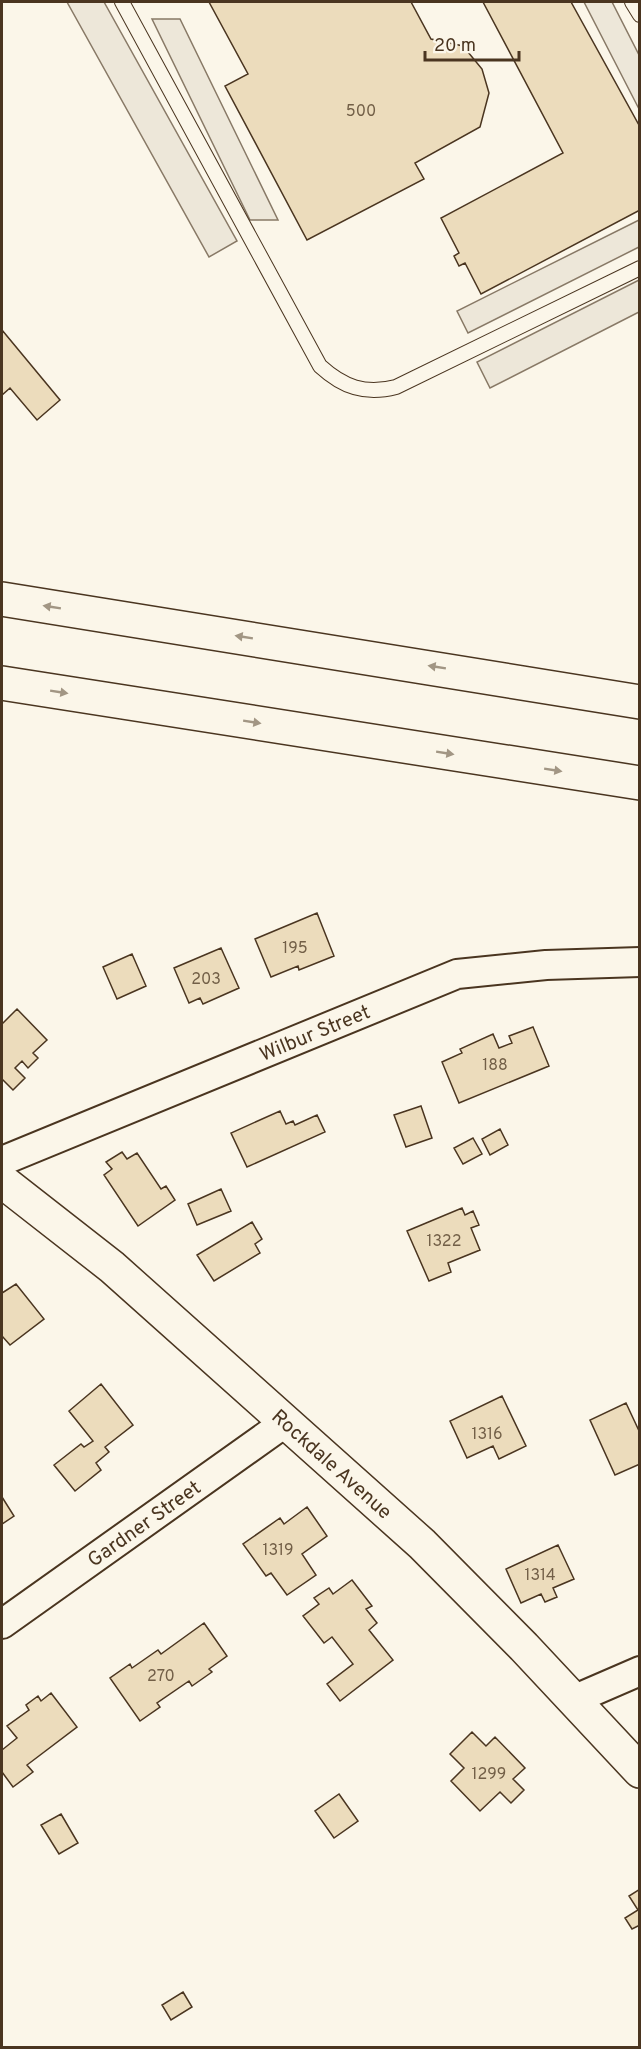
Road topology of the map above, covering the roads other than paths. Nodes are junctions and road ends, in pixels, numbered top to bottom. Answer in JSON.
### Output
{"nodes":[{"id":1,"x":122,"y":2,"type":"edge"},
{"id":2,"x":632,"y":2,"type":"edge"},
{"id":3,"x":639,"y":15,"type":"edge"},
{"id":4,"x":639,"y":268,"type":"edge"},
{"id":5,"x":2,"y":599,"type":"edge"},
{"id":6,"x":469,"y":672,"type":"junction"},
{"id":7,"x":639,"y":678,"type":"edge"},
{"id":8,"x":2,"y":683,"type":"edge"},
{"id":9,"x":639,"y":702,"type":"edge"},
{"id":10,"x":639,"y":783,"type":"edge"},
{"id":11,"x":639,"y":962,"type":"edge"},
{"id":12,"x":2,"y":1161,"type":"edge"},
{"id":13,"x":2,"y":1181,"type":"edge"},
{"id":14,"x":286,"y":1422,"type":"junction"},
{"id":15,"x":2,"y":1624,"type":"edge"},
{"id":16,"x":639,"y":1671,"type":"edge"},
{"id":17,"x":573,"y":1700,"type":"junction"},
{"id":18,"x":639,"y":1772,"type":"edge"}],
"edges":[{"from":1,"to":4,"type":"lane"},
{"from":2,"to":3,"type":"lane"},
{"from":6,"to":5,"type":"main road","one_way":true},
{"from":6,"to":7,"type":"main road"},
{"from":6,"to":9,"type":"main road"},
{"from":8,"to":10,"type":"main road","one_way":true},
{"from":11,"to":12,"type":"street","name":"Wilbur Street"},
{"from":13,"to":14,"type":"main road","name":"Rockdale Avenue"},
{"from":14,"to":15,"type":"street","name":"Gardner Street"},
{"from":14,"to":17,"type":"main road","name":"Rockdale Avenue"},
{"from":16,"to":17,"type":"street"},
{"from":17,"to":18,"type":"main road","name":"Rockdale Avenue"}]}
